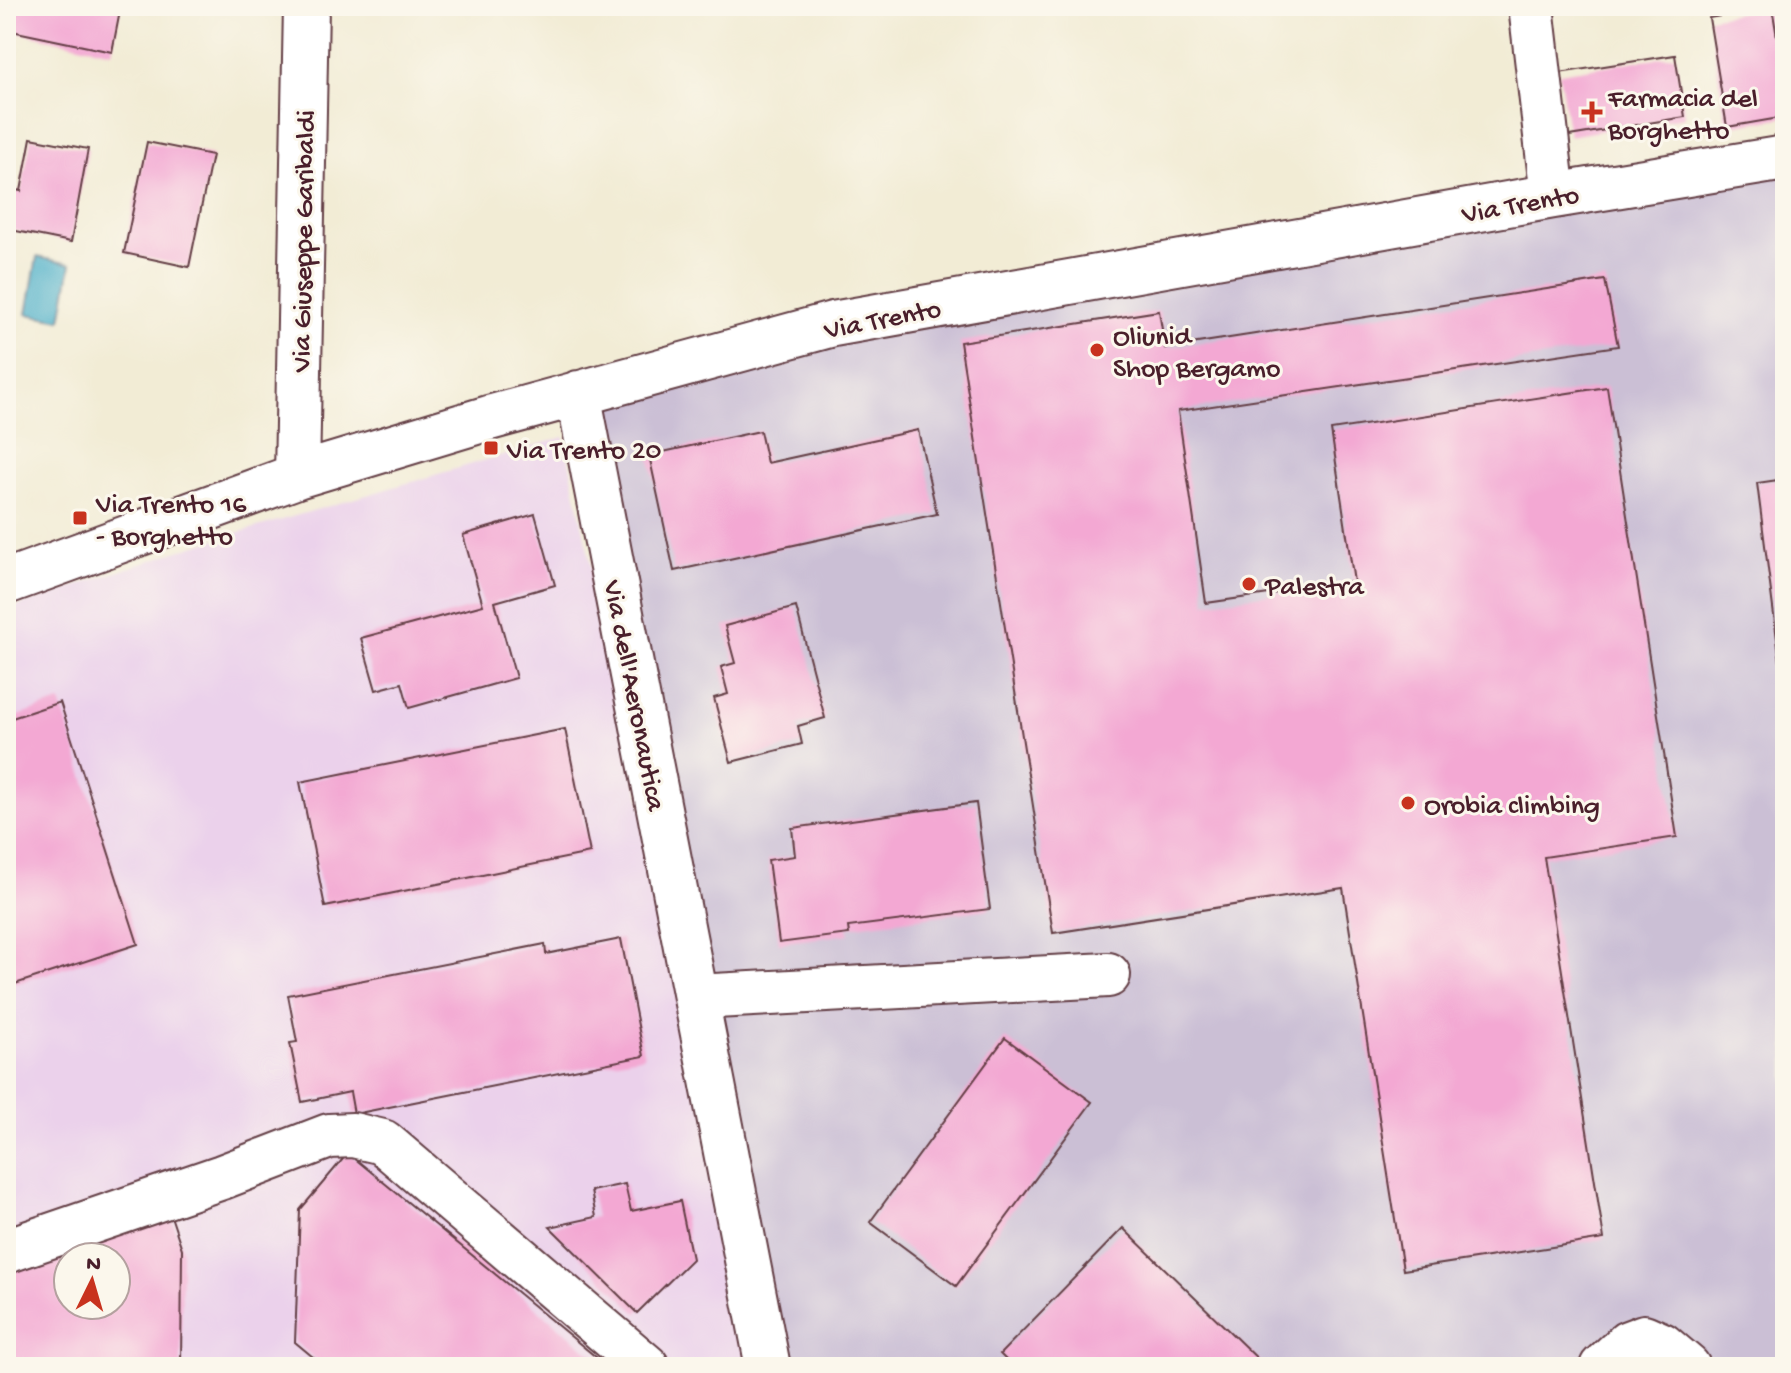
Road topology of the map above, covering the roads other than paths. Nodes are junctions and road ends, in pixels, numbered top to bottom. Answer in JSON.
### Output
{"nodes":[{"id":1,"x":306,"y":6,"type":"edge"},
{"id":2,"x":1531,"y":6,"type":"edge"},
{"id":3,"x":1785,"y":158,"type":"edge"},
{"id":4,"x":1553,"y":196,"type":"junction"},
{"id":5,"x":578,"y":393,"type":"junction"},
{"id":6,"x":297,"y":476,"type":"junction"},
{"id":7,"x":6,"y":582,"type":"edge"},
{"id":8,"x":1108,"y":975,"type":"dead end"},
{"id":9,"x":696,"y":997,"type":"junction"},
{"id":10,"x":6,"y":1251,"type":"edge"},
{"id":11,"x":647,"y":1367,"type":"edge"},
{"id":12,"x":768,"y":1367,"type":"edge"},
{"id":13,"x":1602,"y":1367,"type":"edge"},
{"id":14,"x":1688,"y":1367,"type":"edge"}],
"edges":[{"from":1,"to":6,"type":"street","name":"Via Giuseppe Garibaldi"},
{"from":2,"to":4,"type":"street"},
{"from":3,"to":4,"type":"street","name":"Via Trento"},
{"from":4,"to":5,"type":"street","name":"Via Trento"},
{"from":5,"to":6,"type":"street","name":"Via Trento"},
{"from":5,"to":9,"type":"street","name":"Via dell'Aeronautica"},
{"from":6,"to":7,"type":"street","name":"Via Trento"},
{"from":8,"to":9,"type":"street"},
{"from":9,"to":12,"type":"street","name":"Via dell'Aeronautica"},
{"from":10,"to":11,"type":"street"},
{"from":13,"to":14,"type":"street"}]}
